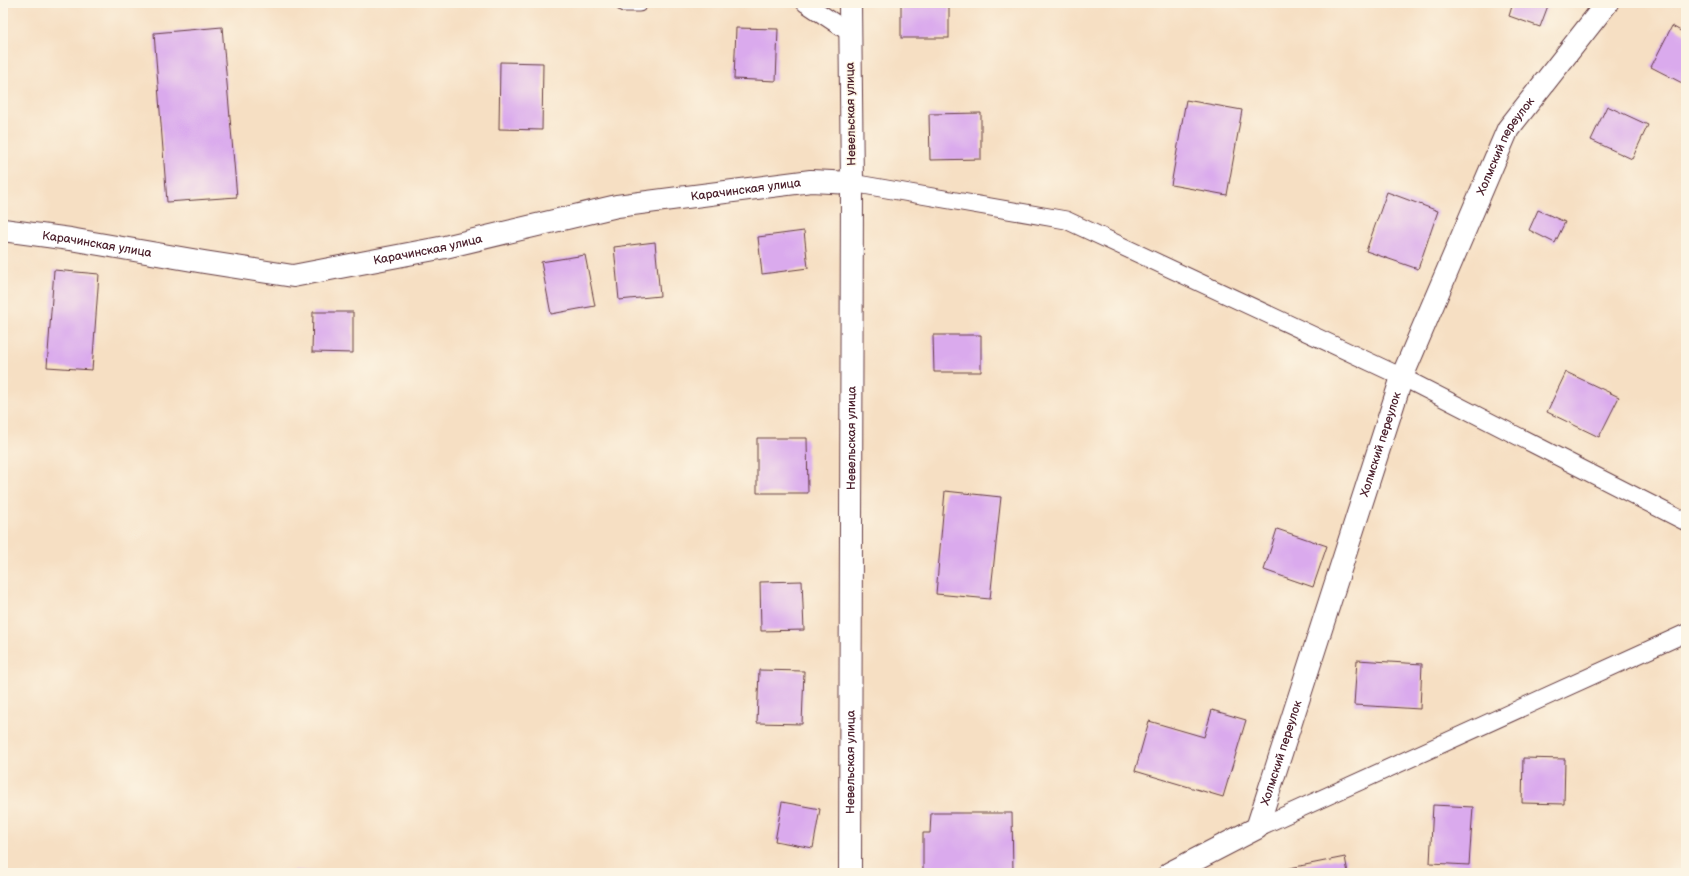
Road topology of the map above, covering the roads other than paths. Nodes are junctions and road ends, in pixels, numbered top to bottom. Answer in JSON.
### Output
{"nodes":[{"id":1,"x":624,"y":3,"type":"edge"},
{"id":2,"x":639,"y":3,"type":"edge"},
{"id":3,"x":805,"y":3,"type":"edge"},
{"id":4,"x":850,"y":3,"type":"edge"},
{"id":5,"x":1607,"y":3,"type":"edge"},
{"id":6,"x":850,"y":33,"type":"junction"},
{"id":7,"x":852,"y":183,"type":"junction"},
{"id":8,"x":3,"y":230,"type":"edge"},
{"id":9,"x":1402,"y":377,"type":"junction"},
{"id":10,"x":1686,"y":522,"type":"edge"},
{"id":11,"x":1686,"y":633,"type":"edge"},
{"id":12,"x":1257,"y":828,"type":"junction"},
{"id":13,"x":850,"y":873,"type":"edge"},
{"id":14,"x":1170,"y":873,"type":"edge"}],
"edges":[{"from":1,"to":2,"type":"lane"},
{"from":3,"to":6,"type":"lane"},
{"from":4,"to":6,"type":"street","name":"Невельская улица"},
{"from":5,"to":9,"type":"street","name":"Холмский переулок"},
{"from":6,"to":7,"type":"street","name":"Невельская улица"},
{"from":7,"to":8,"type":"street","name":"Карачинская улица"},
{"from":7,"to":9,"type":"lane"},
{"from":7,"to":13,"type":"street","name":"Невельская улица"},
{"from":9,"to":10,"type":"lane"},
{"from":9,"to":12,"type":"street","name":"Холмский переулок"},
{"from":11,"to":12,"type":"lane"},
{"from":12,"to":14,"type":"street"}]}
